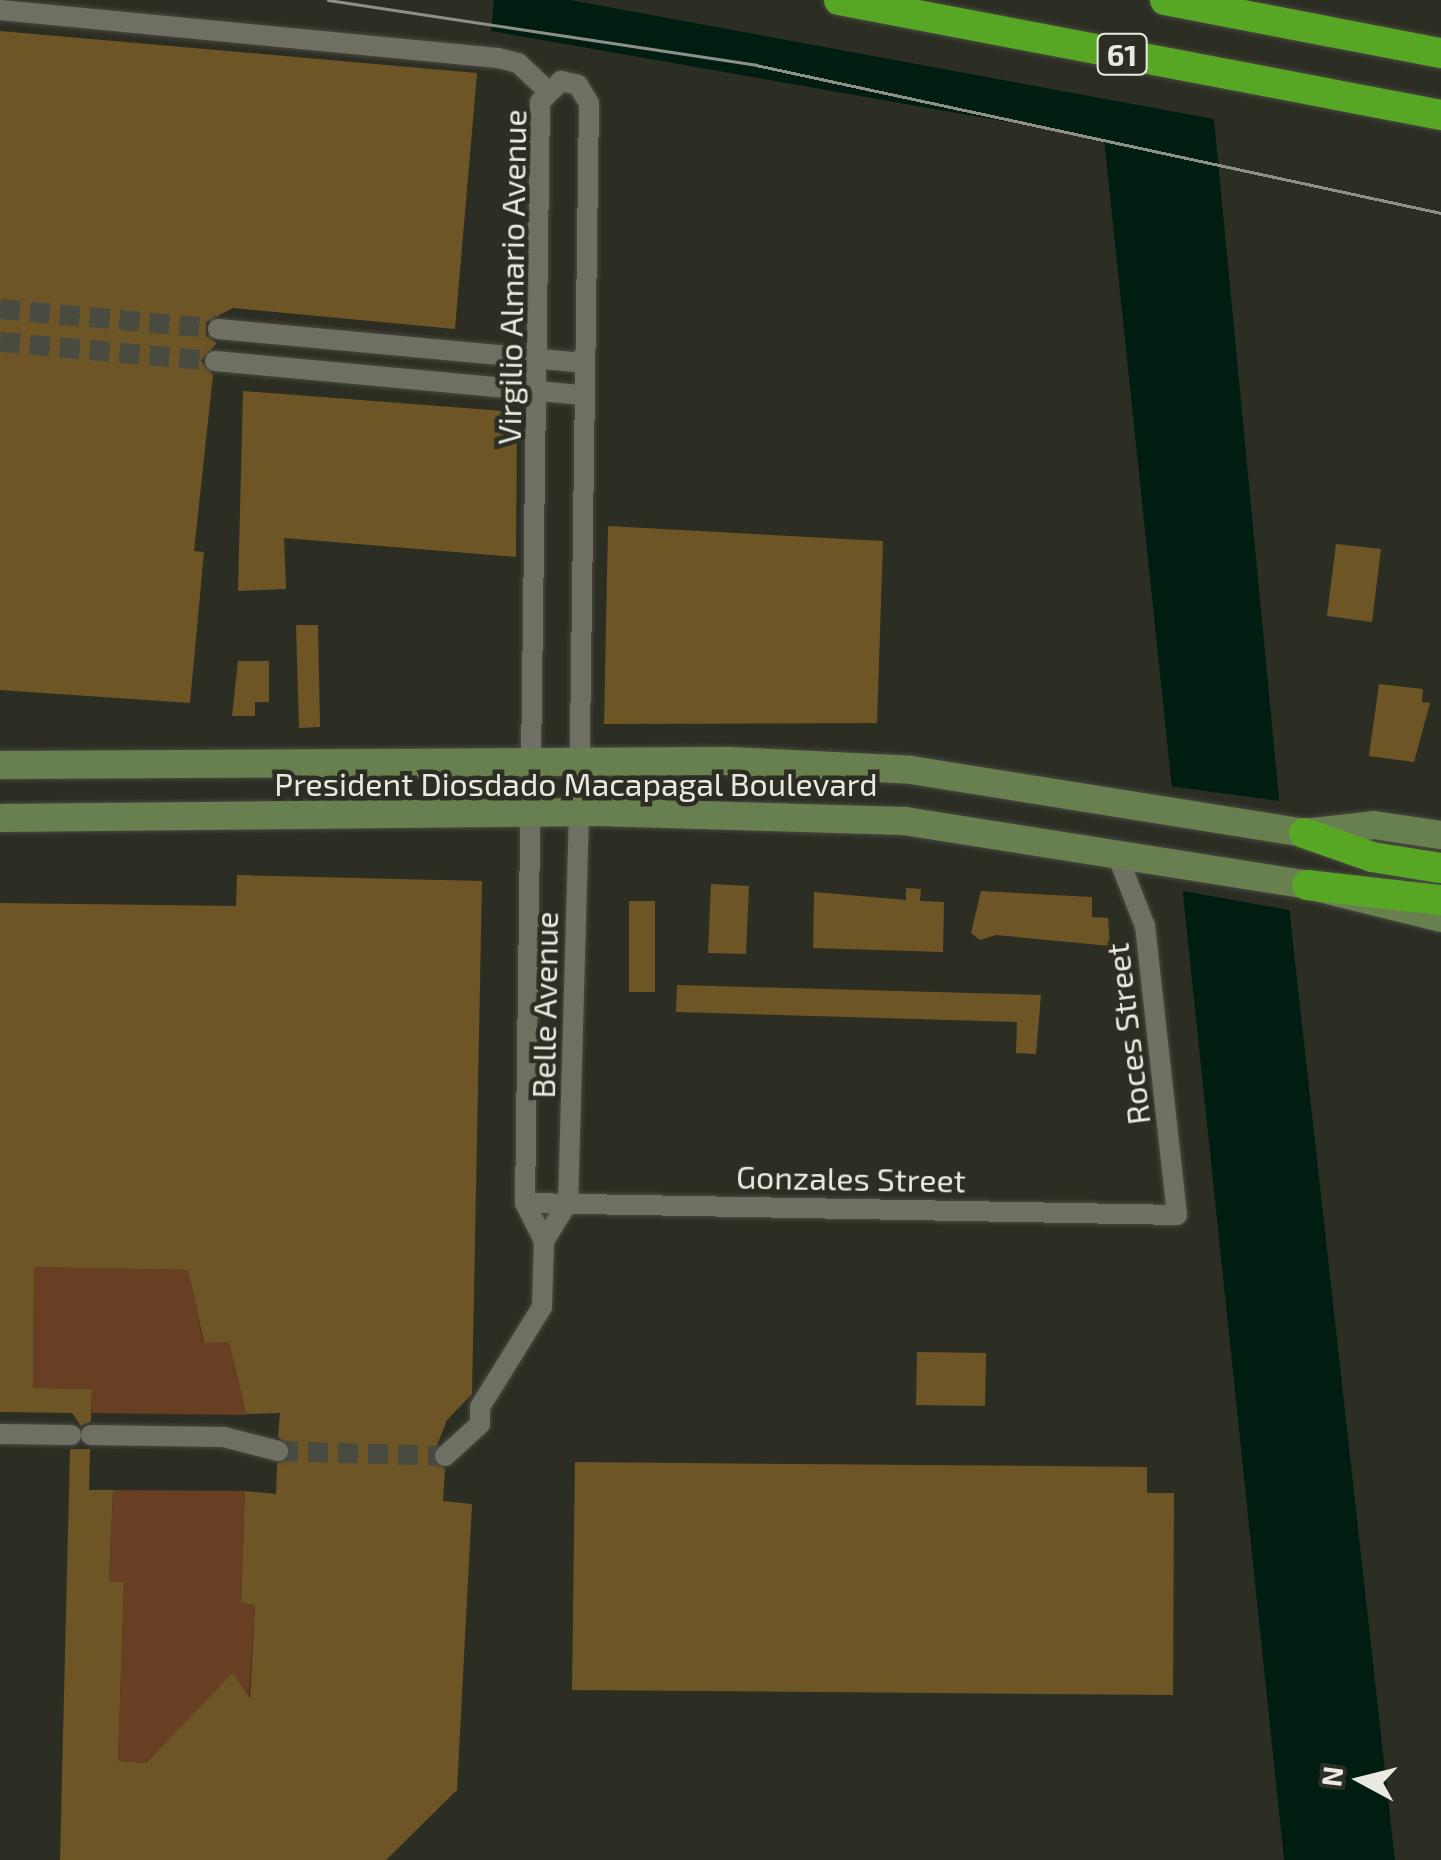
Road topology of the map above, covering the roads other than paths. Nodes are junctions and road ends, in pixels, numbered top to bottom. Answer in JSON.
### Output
{"nodes":[{"id":1,"x":839,"y":0,"type":"edge"},
{"id":2,"x":1165,"y":0,"type":"edge"},
{"id":3,"x":0,"y":10,"type":"edge"},
{"id":4,"x":1441,"y":53,"type":"edge"},
{"id":5,"x":546,"y":88,"type":"junction"},
{"id":6,"x":1441,"y":116,"type":"edge"},
{"id":7,"x":218,"y":329,"type":"tunnel mouth"},
{"id":8,"x":539,"y":359,"type":"junction"},
{"id":9,"x":215,"y":361,"type":"tunnel mouth"},
{"id":10,"x":583,"y":363,"type":"junction"},
{"id":11,"x":539,"y":390,"type":"junction"},
{"id":12,"x":582,"y":395,"type":"junction"},
{"id":13,"x":534,"y":762,"type":"junction"},
{"id":14,"x":579,"y":762,"type":"junction"},
{"id":15,"x":0,"y":766,"type":"edge"},
{"id":16,"x":533,"y":812,"type":"junction"},
{"id":17,"x":578,"y":812,"type":"junction"},
{"id":18,"x":0,"y":818,"type":"edge"},
{"id":19,"x":1299,"y":832,"type":"junction"},
{"id":20,"x":1441,"y":835,"type":"edge"},
{"id":21,"x":1116,"y":852,"type":"junction"},
{"id":22,"x":1441,"y":868,"type":"edge"},
{"id":23,"x":1304,"y":884,"type":"junction"},
{"id":24,"x":1441,"y":900,"type":"edge"},
{"id":25,"x":1441,"y":918,"type":"edge"},
{"id":26,"x":568,"y":1202,"type":"junction"},
{"id":27,"x":525,"y":1203,"type":"junction"},
{"id":28,"x":1176,"y":1215,"type":"joint"},
{"id":29,"x":544,"y":1242,"type":"junction"},
{"id":30,"x":0,"y":1434,"type":"edge"},
{"id":31,"x":278,"y":1451,"type":"tunnel mouth"},
{"id":32,"x":446,"y":1456,"type":"dead end"}],
"edges":[{"from":1,"to":6,"type":"highway","number":"61"},
{"from":2,"to":4,"type":"highway","number":"61"},
{"from":3,"to":5,"type":"street"},
{"from":5,"to":8,"type":"street","name":"Virgilio Almario Avenue"},
{"from":5,"to":10,"type":"street","name":"Virgilio Almario Avenue"},
{"from":7,"to":8,"type":"street"},
{"from":8,"to":10,"type":"street"},
{"from":8,"to":11,"type":"street","name":"Virgilio Almario Avenue"},
{"from":9,"to":11,"type":"street"},
{"from":10,"to":12,"type":"street","name":"Virgilio Almario Avenue"},
{"from":11,"to":12,"type":"street"},
{"from":11,"to":13,"type":"street","name":"Virgilio Almario Avenue"},
{"from":12,"to":14,"type":"street","name":"Virgilio Almario Avenue"},
{"from":13,"to":14,"type":"main road","name":"President Diosdado Macapagal Boulevard"},
{"from":13,"to":15,"type":"main road","name":"President Diosdado Macapagal Boulevard"},
{"from":13,"to":16,"type":"street","name":"Belle Avenue"},
{"from":14,"to":17,"type":"street","name":"Belle Avenue"},
{"from":14,"to":19,"type":"main road","name":"President Diosdado Macapagal Boulevard"},
{"from":16,"to":17,"type":"main road","name":"President Diosdado Macapagal Boulevard"},
{"from":16,"to":18,"type":"main road","name":"President Diosdado Macapagal Boulevard"},
{"from":16,"to":27,"type":"street","name":"Belle Avenue"},
{"from":17,"to":21,"type":"main road","name":"President Diosdado Macapagal Boulevard"},
{"from":17,"to":26,"type":"street","name":"Belle Avenue"},
{"from":19,"to":20,"type":"main road","name":"President Diosdado Macapagal Boulevard"},
{"from":19,"to":22,"type":"highway"},
{"from":21,"to":23,"type":"main road","name":"President Diosdado Macapagal Boulevard"},
{"from":21,"to":28,"type":"street","name":"Roces Street"},
{"from":23,"to":24,"type":"highway"},
{"from":23,"to":25,"type":"main road","name":"President Diosdado Macapagal Boulevard"},
{"from":26,"to":27,"type":"street","name":"Gonzales Street"},
{"from":26,"to":28,"type":"street","name":"Gonzales Street"},
{"from":26,"to":29,"type":"street","name":"Belle Avenue"},
{"from":27,"to":29,"type":"street","name":"Belle Avenue"},
{"from":29,"to":32,"type":"street","name":"Belle Avenue"},
{"from":30,"to":31,"type":"street"}]}
